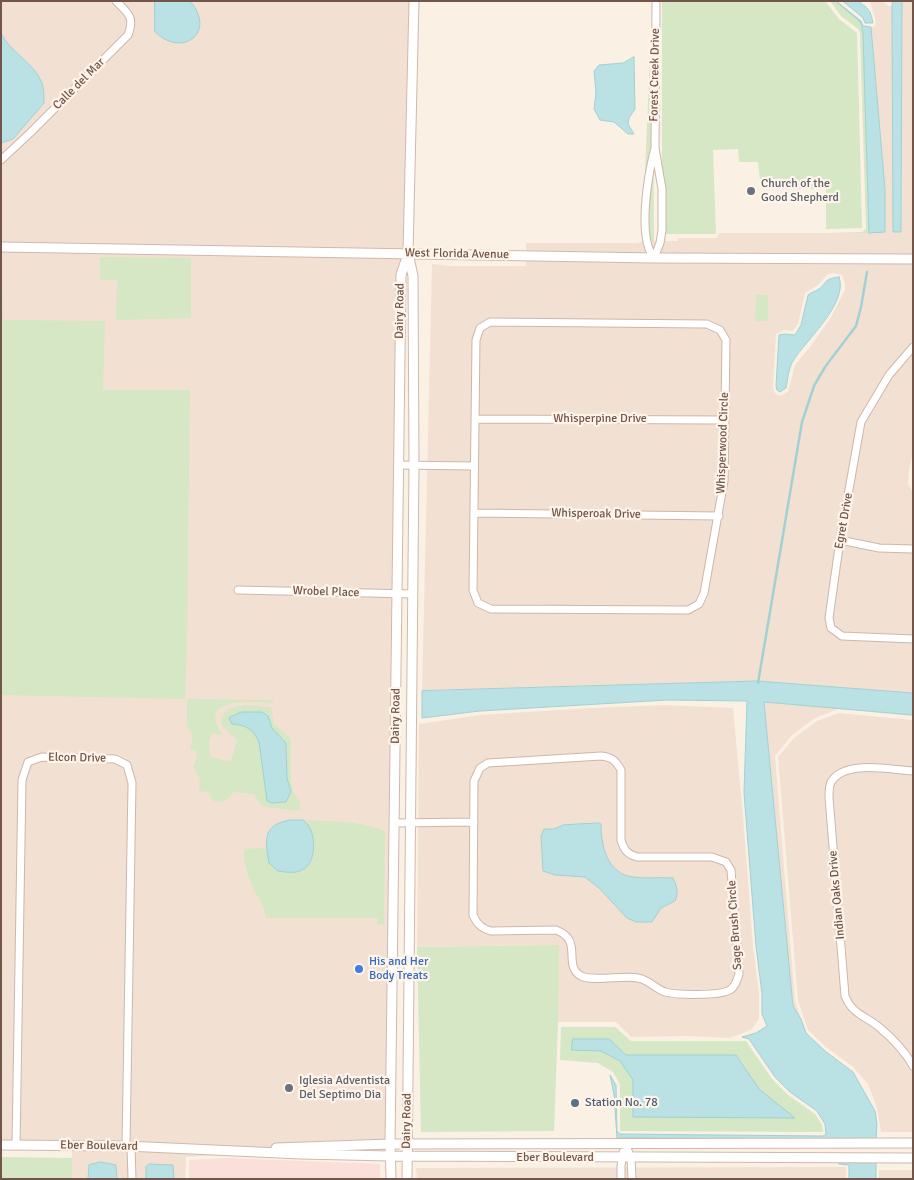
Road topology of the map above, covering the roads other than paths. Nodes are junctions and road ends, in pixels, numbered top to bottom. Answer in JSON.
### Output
{"nodes":[{"id":1,"x":116,"y":1,"type":"edge"},
{"id":2,"x":414,"y":1,"type":"edge"},
{"id":3,"x":656,"y":1,"type":"edge"},
{"id":4,"x":655,"y":148,"type":"junction"},
{"id":5,"x":1,"y":160,"type":"edge"},
{"id":6,"x":1,"y":247,"type":"edge"},
{"id":7,"x":408,"y":253,"type":"junction"},
{"id":8,"x":654,"y":258,"type":"junction"},
{"id":9,"x":913,"y":259,"type":"edge"},
{"id":10,"x":913,"y":347,"type":"edge"},
{"id":11,"x":475,"y":419,"type":"junction"},
{"id":12,"x":725,"y":420,"type":"junction"},
{"id":13,"x":399,"y":465,"type":"junction"},
{"id":14,"x":414,"y":466,"type":"junction"},
{"id":15,"x":474,"y":466,"type":"junction"},
{"id":16,"x":474,"y":514,"type":"junction"},
{"id":17,"x":719,"y":516,"type":"junction"},
{"id":18,"x":840,"y":540,"type":"junction"},
{"id":19,"x":913,"y":549,"type":"edge"},
{"id":20,"x":238,"y":590,"type":"dead end"},
{"id":21,"x":398,"y":594,"type":"junction"},
{"id":22,"x":413,"y":594,"type":"junction"},
{"id":23,"x":913,"y":639,"type":"edge"},
{"id":24,"x":913,"y":771,"type":"edge"},
{"id":25,"x":474,"y":822,"type":"junction"},
{"id":26,"x":395,"y":823,"type":"junction"},
{"id":27,"x":409,"y":823,"type":"junction"},
{"id":28,"x":913,"y":1066,"type":"edge"},
{"id":29,"x":913,"y":1143,"type":"edge"},
{"id":30,"x":390,"y":1144,"type":"junction"},
{"id":31,"x":624,"y":1144,"type":"junction"},
{"id":32,"x":1,"y":1145,"type":"edge"},
{"id":33,"x":16,"y":1145,"type":"junction"},
{"id":34,"x":407,"y":1145,"type":"junction"},
{"id":35,"x":129,"y":1147,"type":"junction"},
{"id":36,"x":197,"y":1149,"type":"junction"},
{"id":37,"x":391,"y":1156,"type":"junction"},
{"id":38,"x":406,"y":1156,"type":"junction"},
{"id":39,"x":627,"y":1158,"type":"junction"},
{"id":40,"x":913,"y":1158,"type":"edge"},
{"id":41,"x":132,"y":1179,"type":"edge"},
{"id":42,"x":391,"y":1179,"type":"edge"},
{"id":43,"x":407,"y":1179,"type":"edge"},
{"id":44,"x":621,"y":1179,"type":"edge"},
{"id":45,"x":632,"y":1179,"type":"edge"}],
"edges":[{"from":1,"to":5,"type":"street","name":"Calle del Mar"},
{"from":2,"to":7,"type":"street","name":"Dairy Road"},
{"from":3,"to":4,"type":"street","name":"Forest Creek Drive"},
{"from":4,"to":8,"type":"street","name":"Forest Creek Drive"},
{"from":4,"to":8,"type":"street","name":"Forest Creek Drive"},
{"from":6,"to":7,"type":"street","name":"West Florida Avenue"},
{"from":7,"to":8,"type":"street","name":"West Florida Avenue"},
{"from":7,"to":13,"type":"street","name":"Dairy Road"},
{"from":7,"to":14,"type":"street","name":"Dairy Road"},
{"from":8,"to":9,"type":"street","name":"West Florida Avenue"},
{"from":10,"to":18,"type":"street","name":"Egret Drive"},
{"from":11,"to":12,"type":"street","name":"Whisperpine Drive"},
{"from":11,"to":12,"type":"street","name":"Whisperwood Circle"},
{"from":11,"to":15,"type":"street","name":"Whisperwood Circle"},
{"from":12,"to":17,"type":"street","name":"Whisperwood Circle"},
{"from":13,"to":14,"type":"street"},
{"from":13,"to":21,"type":"street","name":"Dairy Road"},
{"from":14,"to":15,"type":"street"},
{"from":14,"to":22,"type":"street","name":"Dairy Road"},
{"from":15,"to":16,"type":"street","name":"Whisperwood Circle"},
{"from":16,"to":17,"type":"street","name":"Whisperoak Drive"},
{"from":16,"to":17,"type":"street","name":"Whisperwood Circle"},
{"from":18,"to":19,"type":"street"},
{"from":18,"to":23,"type":"street","name":"Egret Drive"},
{"from":20,"to":21,"type":"street","name":"Wrobel Place"},
{"from":21,"to":22,"type":"street","name":"Wrobel Place"},
{"from":21,"to":26,"type":"street","name":"Dairy Road"},
{"from":22,"to":27,"type":"street","name":"Dairy Road"},
{"from":24,"to":28,"type":"street","name":"Indian Oaks Drive"},
{"from":25,"to":25,"type":"street","name":"Sage Brush Circle"},
{"from":25,"to":27,"type":"street"},
{"from":26,"to":27,"type":"street"},
{"from":26,"to":30,"type":"street","name":"Dairy Road"},
{"from":27,"to":34,"type":"street","name":"Dairy Road"},
{"from":29,"to":31,"type":"street","name":"Eber Boulevard"},
{"from":30,"to":34,"type":"street","name":"Eber Boulevard"},
{"from":30,"to":36,"type":"street","name":"Eber Boulevard"},
{"from":30,"to":37,"type":"street","name":"Dairy Road"},
{"from":31,"to":34,"type":"street","name":"Eber Boulevard"},
{"from":31,"to":39,"type":"street"},
{"from":32,"to":33,"type":"street","name":"Eber Boulevard"},
{"from":33,"to":35,"type":"street","name":"Eber Boulevard"},
{"from":33,"to":35,"type":"street","name":"Elcon Drive"},
{"from":34,"to":38,"type":"street","name":"Dairy Road"},
{"from":35,"to":36,"type":"street","name":"Eber Boulevard"},
{"from":35,"to":41,"type":"street"},
{"from":36,"to":37,"type":"street","name":"Eber Boulevard"},
{"from":37,"to":38,"type":"street","name":"Eber Boulevard"},
{"from":37,"to":42,"type":"street","name":"Dairy Road"},
{"from":38,"to":39,"type":"street","name":"Eber Boulevard"},
{"from":38,"to":43,"type":"street","name":"Dairy Road"},
{"from":39,"to":40,"type":"street","name":"Eber Boulevard"},
{"from":39,"to":44,"type":"street"},
{"from":39,"to":45,"type":"street"}]}
